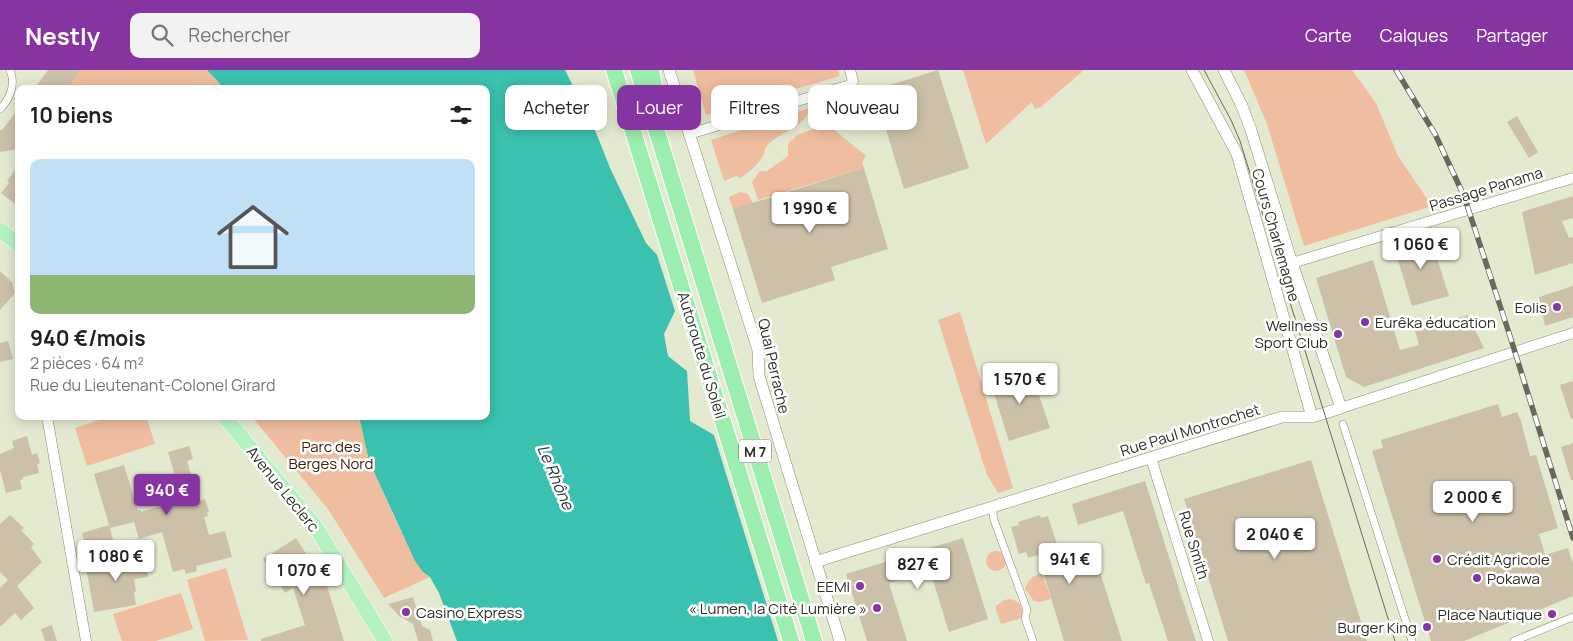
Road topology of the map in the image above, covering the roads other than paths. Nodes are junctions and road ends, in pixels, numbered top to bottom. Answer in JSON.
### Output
{"nodes":[{"id":1,"x":10,"y":70,"type":"edge"},
{"id":2,"x":638,"y":70,"type":"edge"},
{"id":3,"x":650,"y":70,"type":"edge"},
{"id":4,"x":669,"y":70,"type":"edge"},
{"id":5,"x":850,"y":70,"type":"edge"},
{"id":6,"x":1192,"y":70,"type":"edge"},
{"id":7,"x":1224,"y":70,"type":"edge"},
{"id":8,"x":614,"y":72,"type":"edge"},
{"id":9,"x":0,"y":109,"type":"edge"},
{"id":10,"x":689,"y":134,"type":"junction"},
{"id":11,"x":669,"y":170,"type":"junction"},
{"id":12,"x":1573,"y":178,"type":"edge"},
{"id":13,"x":0,"y":230,"type":"edge"},
{"id":14,"x":15,"y":242,"type":"edge"},
{"id":15,"x":1292,"y":263,"type":"junction"},
{"id":16,"x":1573,"y":333,"type":"edge"},
{"id":17,"x":1341,"y":408,"type":"junction"},
{"id":18,"x":1312,"y":417,"type":"junction"},
{"id":19,"x":48,"y":420,"type":"edge"},
{"id":20,"x":227,"y":420,"type":"edge"},
{"id":21,"x":1343,"y":424,"type":"dead end"},
{"id":22,"x":1151,"y":458,"type":"junction"},
{"id":23,"x":992,"y":506,"type":"junction"},
{"id":24,"x":815,"y":562,"type":"junction"},
{"id":25,"x":1573,"y":617,"type":"edge"},
{"id":26,"x":86,"y":641,"type":"edge"},
{"id":27,"x":385,"y":641,"type":"edge"},
{"id":28,"x":791,"y":641,"type":"edge"},
{"id":29,"x":814,"y":641,"type":"edge"},
{"id":30,"x":840,"y":641,"type":"edge"},
{"id":31,"x":1033,"y":641,"type":"edge"},
{"id":32,"x":1208,"y":641,"type":"edge"},
{"id":33,"x":1412,"y":641,"type":"edge"},
{"id":34,"x":1514,"y":641,"type":"edge"}],
"edges":[{"from":1,"to":9,"type":"street"},
{"from":2,"to":11,"type":"highway","name":"Autoroute du Soleil","number":"M 7"},
{"from":3,"to":11,"type":"highway"},
{"from":4,"to":10,"type":"street","name":"Quai Perrache"},
{"from":5,"to":10,"type":"street"},
{"from":6,"to":18,"type":"street","name":"Cours Charlemagne"},
{"from":7,"to":15,"type":"street","name":"Cours Charlemagne"},
{"from":8,"to":28,"type":"highway","name":"Autoroute du Soleil","number":"M 7"},
{"from":10,"to":24,"type":"street","name":"Quai Perrache"},
{"from":11,"to":29,"type":"highway","name":"Autoroute du Soleil","number":"M 7"},
{"from":12,"to":15,"type":"street","name":"Passage Panama"},
{"from":13,"to":14,"type":"main road"},
{"from":15,"to":17,"type":"street","name":"Cours Charlemagne"},
{"from":16,"to":17,"type":"street","name":"Rue Paul Montrochet"},
{"from":17,"to":18,"type":"street","name":"Rue Paul Montrochet"},
{"from":18,"to":22,"type":"street","name":"Rue Paul Montrochet"},
{"from":19,"to":26,"type":"street"},
{"from":20,"to":27,"type":"main road","name":"Avenue Leclerc"},
{"from":21,"to":33,"type":"street"},
{"from":22,"to":23,"type":"street","name":"Rue Paul Montrochet"},
{"from":22,"to":32,"type":"street","name":"Rue Smith"},
{"from":23,"to":24,"type":"street","name":"Rue Paul Montrochet"},
{"from":23,"to":31,"type":"street"},
{"from":24,"to":30,"type":"street","name":"Quai Perrache"},
{"from":25,"to":34,"type":"street"}]}
